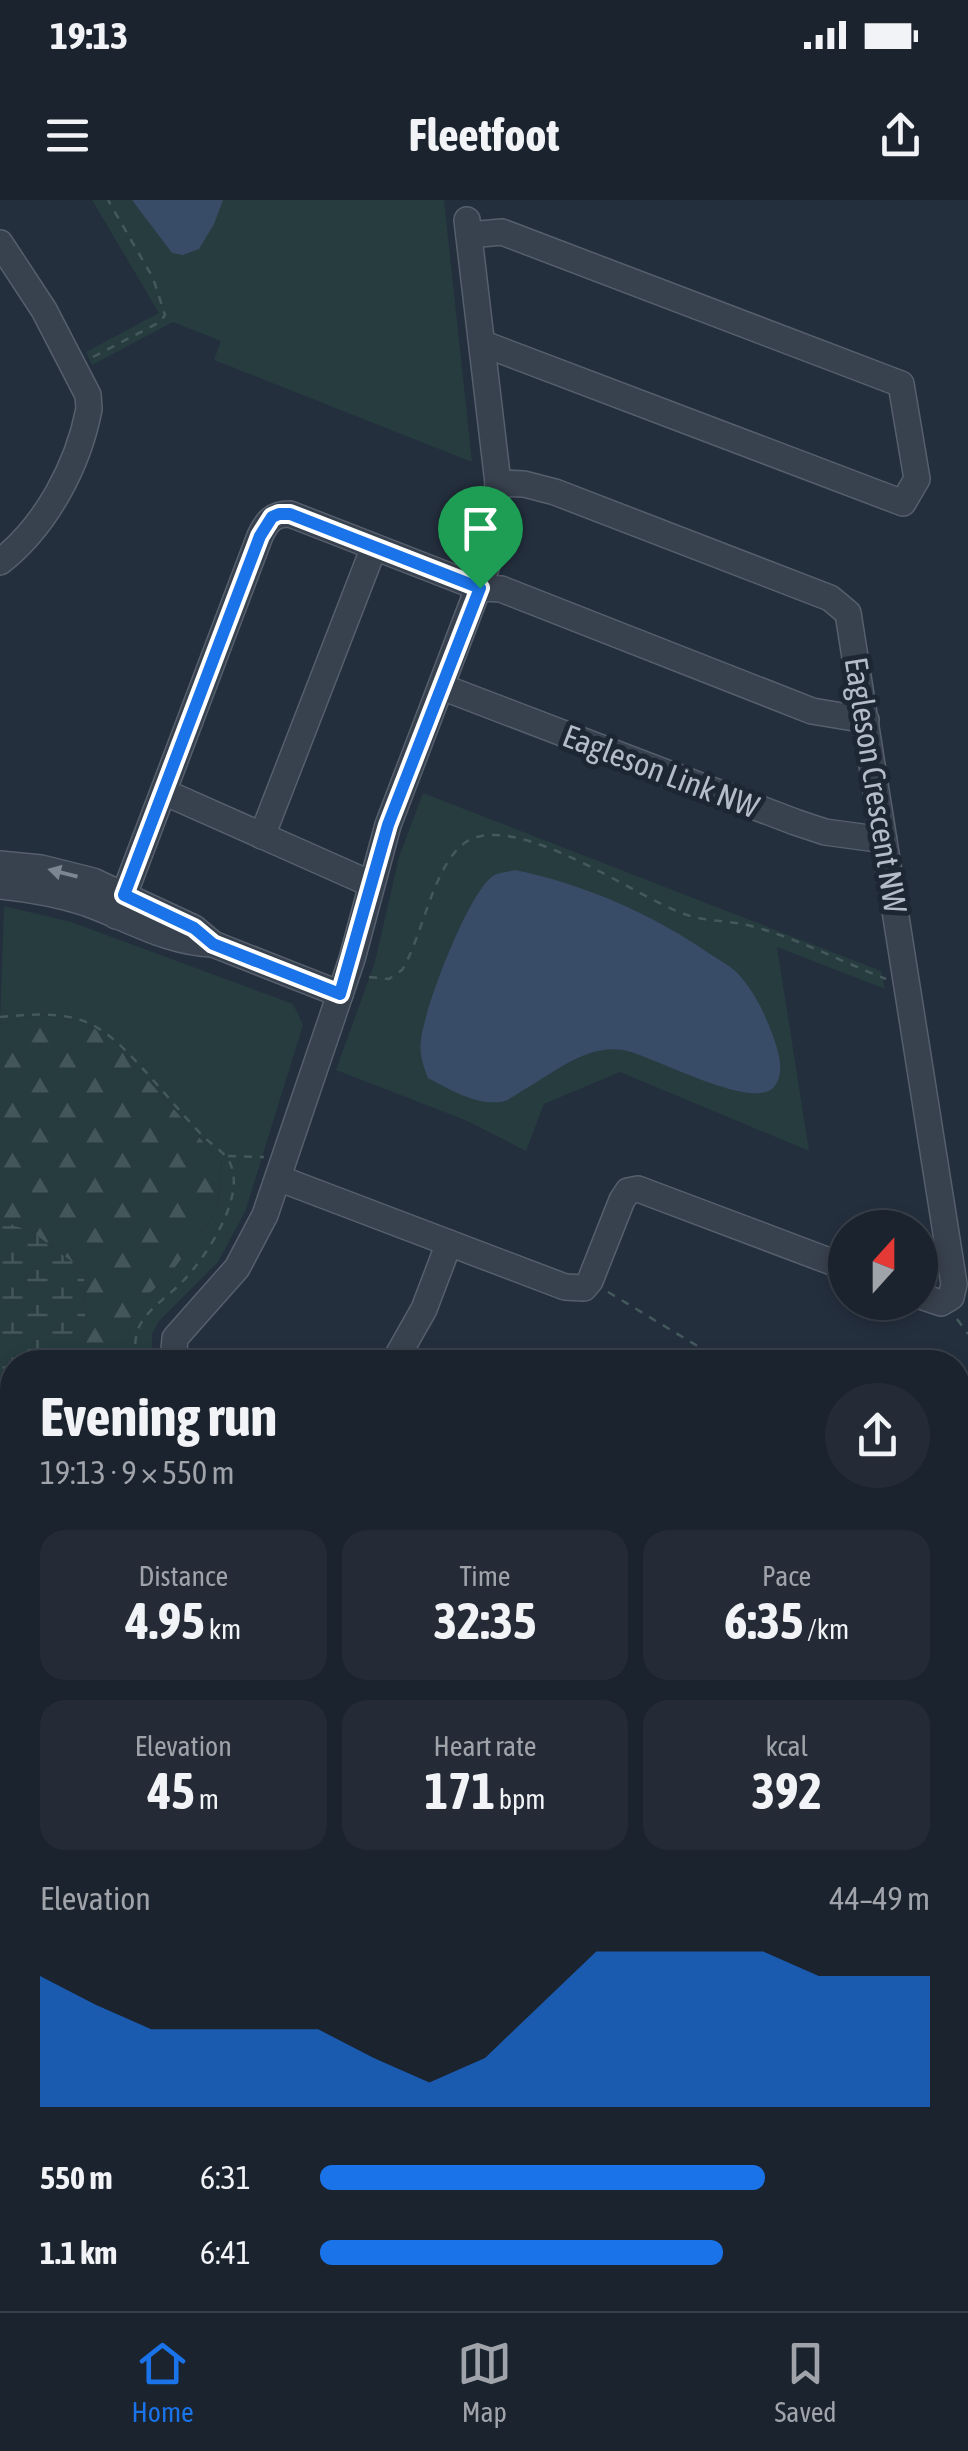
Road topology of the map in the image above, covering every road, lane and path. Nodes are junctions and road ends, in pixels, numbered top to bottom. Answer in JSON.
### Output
{"nodes":[{"id":1,"x":108,"y":200,"type":"edge"},
{"id":2,"x":0,"y":243,"type":"edge"},
{"id":3,"x":484,"y":344,"type":"junction"},
{"id":4,"x":74,"y":366,"type":"junction"},
{"id":5,"x":498,"y":483,"type":"junction"},
{"id":6,"x":374,"y":547,"type":"junction"},
{"id":7,"x":0,"y":562,"type":"edge"},
{"id":8,"x":480,"y":588,"type":"junction"},
{"id":9,"x":442,"y":687,"type":"junction"},
{"id":10,"x":866,"y":720,"type":"junction"},
{"id":11,"x":164,"y":792,"type":"junction"},
{"id":12,"x":262,"y":836,"type":"junction"},
{"id":13,"x":884,"y":840,"type":"junction"},
{"id":14,"x":0,"y":864,"type":"edge"},
{"id":15,"x":371,"y":884,"type":"junction"},
{"id":16,"x":0,"y":886,"type":"edge"},
{"id":17,"x":120,"y":905,"type":"junction"},
{"id":18,"x":344,"y":982,"type":"junction"},
{"id":19,"x":907,"y":988,"type":"junction"},
{"id":20,"x":0,"y":1017,"type":"edge"},
{"id":21,"x":226,"y":1156,"type":"junction"},
{"id":22,"x":279,"y":1171,"type":"junction"},
{"id":23,"x":449,"y":1243,"type":"junction"},
{"id":24,"x":828,"y":1261,"type":"edge"},
{"id":25,"x":590,"y":1282,"type":"junction"},
{"id":26,"x":938,"y":1302,"type":"edge"},
{"id":27,"x":135,"y":1350,"type":"edge"},
{"id":28,"x":174,"y":1350,"type":"edge"},
{"id":29,"x":401,"y":1350,"type":"edge"},
{"id":30,"x":705,"y":1350,"type":"edge"}],
"edges":[{"from":1,"to":4,"type":"path"},
{"from":2,"to":4,"type":"street"},
{"from":3,"to":3,"type":"street"},
{"from":3,"to":5,"type":"street"},
{"from":4,"to":7,"type":"street"},
{"from":5,"to":8,"type":"street"},
{"from":5,"to":10,"type":"street","name":"Eagleson Crescent NW"},
{"from":6,"to":8,"type":"street"},
{"from":6,"to":11,"type":"street"},
{"from":6,"to":12,"type":"street"},
{"from":8,"to":9,"type":"street"},
{"from":8,"to":10,"type":"street"},
{"from":9,"to":13,"type":"street","name":"Eagleson Link NW"},
{"from":9,"to":15,"type":"street"},
{"from":10,"to":13,"type":"street","name":"Eagleson Crescent NW"},
{"from":11,"to":12,"type":"street"},
{"from":11,"to":17,"type":"street"},
{"from":12,"to":15,"type":"street"},
{"from":13,"to":19,"type":"street","name":"Eagleson Crescent NW"},
{"from":17,"to":14,"type":"street","one_way":true},
{"from":15,"to":18,"type":"street"},
{"from":16,"to":17,"type":"street"},
{"from":17,"to":18,"type":"street"},
{"from":18,"to":19,"type":"path"},
{"from":18,"to":22,"type":"street"},
{"from":19,"to":26,"type":"street","name":"Eagleson Crescent NW"},
{"from":20,"to":21,"type":"path"},
{"from":21,"to":22,"type":"path"},
{"from":21,"to":27,"type":"path"},
{"from":22,"to":23,"type":"street"},
{"from":22,"to":28,"type":"street"},
{"from":23,"to":25,"type":"street"},
{"from":23,"to":29,"type":"street"},
{"from":24,"to":25,"type":"street"},
{"from":25,"to":30,"type":"path"}]}
